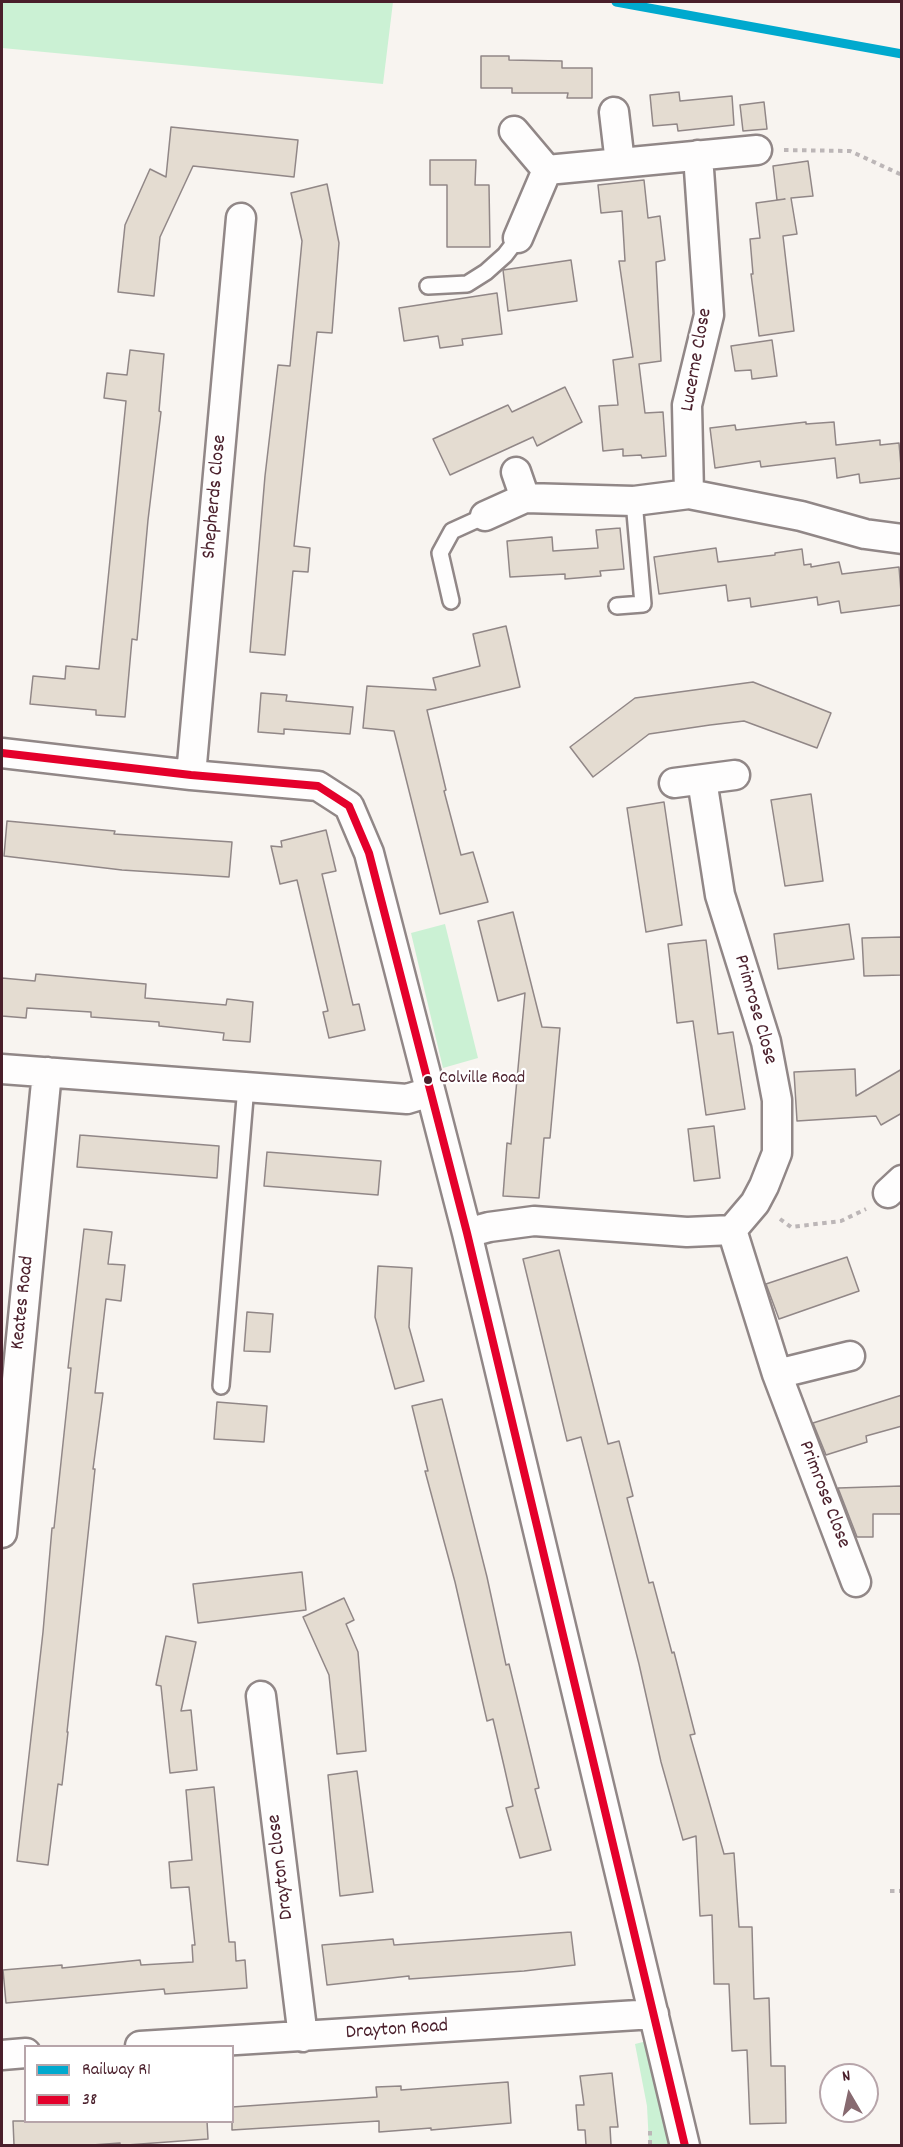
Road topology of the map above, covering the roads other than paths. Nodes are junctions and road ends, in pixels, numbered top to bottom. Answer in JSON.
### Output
{"nodes":[{"id":1,"x":614,"y":112,"type":"dead end"},
{"id":2,"x":514,"y":130,"type":"dead end"},
{"id":3,"x":757,"y":150,"type":"road end"},
{"id":4,"x":698,"y":155,"type":"junction"},
{"id":5,"x":620,"y":163,"type":"junction"},
{"id":6,"x":547,"y":170,"type":"junction"},
{"id":7,"x":241,"y":218,"type":"dead end"},
{"id":8,"x":518,"y":238,"type":"joint"},
{"id":9,"x":428,"y":286,"type":"dead end"},
{"id":10,"x":689,"y":494,"type":"junction"},
{"id":11,"x":634,"y":501,"type":"junction"},
{"id":12,"x":485,"y":516,"type":"joint"},
{"id":13,"x":902,"y":539,"type":"edge"},
{"id":14,"x":451,"y":600,"type":"dead end"},
{"id":15,"x":617,"y":606,"type":"dead end"},
{"id":16,"x":2,"y":753,"type":"edge"},
{"id":17,"x":191,"y":775,"type":"junction"},
{"id":18,"x":735,"y":775,"type":"dead end"},
{"id":19,"x":702,"y":780,"type":"junction"},
{"id":20,"x":674,"y":783,"type":"dead end"},
{"id":21,"x":2,"y":1069,"type":"edge"},
{"id":22,"x":47,"y":1072,"type":"junction"},
{"id":23,"x":246,"y":1086,"type":"junction"},
{"id":24,"x":430,"y":1092,"type":"junction"},
{"id":25,"x":732,"y":1230,"type":"junction"},
{"id":26,"x":467,"y":1233,"type":"junction"},
{"id":27,"x":850,"y":1356,"type":"dead end"},
{"id":28,"x":777,"y":1374,"type":"junction"},
{"id":29,"x":221,"y":1386,"type":"dead end"},
{"id":30,"x":2,"y":1533,"type":"edge"},
{"id":31,"x":856,"y":1582,"type":"dead end"},
{"id":32,"x":261,"y":1696,"type":"dead end"},
{"id":33,"x":654,"y":2014,"type":"junction"},
{"id":34,"x":303,"y":2037,"type":"junction"},
{"id":35,"x":158,"y":2045,"type":"edge"},
{"id":36,"x":24,"y":2053,"type":"edge"},
{"id":37,"x":2,"y":2055,"type":"edge"},
{"id":38,"x":685,"y":2145,"type":"edge"}],
"edges":[{"from":1,"to":5,"type":"street"},
{"from":2,"to":6,"type":"street"},
{"from":3,"to":4,"type":"street"},
{"from":4,"to":5,"type":"street"},
{"from":4,"to":10,"type":"street","name":"Lucerne Close"},
{"from":5,"to":6,"type":"street"},
{"from":6,"to":8,"type":"street"},
{"from":7,"to":17,"type":"street","name":"Shepherds Close"},
{"from":8,"to":9,"type":"lane"},
{"from":10,"to":11,"type":"street"},
{"from":10,"to":13,"type":"street"},
{"from":11,"to":12,"type":"street"},
{"from":11,"to":15,"type":"lane"},
{"from":12,"to":14,"type":"lane"},
{"from":16,"to":17,"type":"street"},
{"from":17,"to":24,"type":"street"},
{"from":18,"to":19,"type":"street"},
{"from":19,"to":20,"type":"street"},
{"from":19,"to":25,"type":"street","name":"Primrose Close"},
{"from":21,"to":22,"type":"street"},
{"from":22,"to":23,"type":"street"},
{"from":22,"to":30,"type":"street","name":"Keates Road"},
{"from":23,"to":24,"type":"street"},
{"from":23,"to":29,"type":"lane"},
{"from":24,"to":26,"type":"street"},
{"from":25,"to":26,"type":"street"},
{"from":25,"to":28,"type":"street","name":"Primrose Close"},
{"from":26,"to":33,"type":"street"},
{"from":27,"to":28,"type":"street"},
{"from":28,"to":31,"type":"street","name":"Primrose Close"},
{"from":32,"to":34,"type":"street","name":"Drayton Close"},
{"from":33,"to":34,"type":"street","name":"Drayton Road"},
{"from":33,"to":38,"type":"street"},
{"from":34,"to":35,"type":"street","name":"Drayton Road"},
{"from":36,"to":37,"type":"street"}]}
